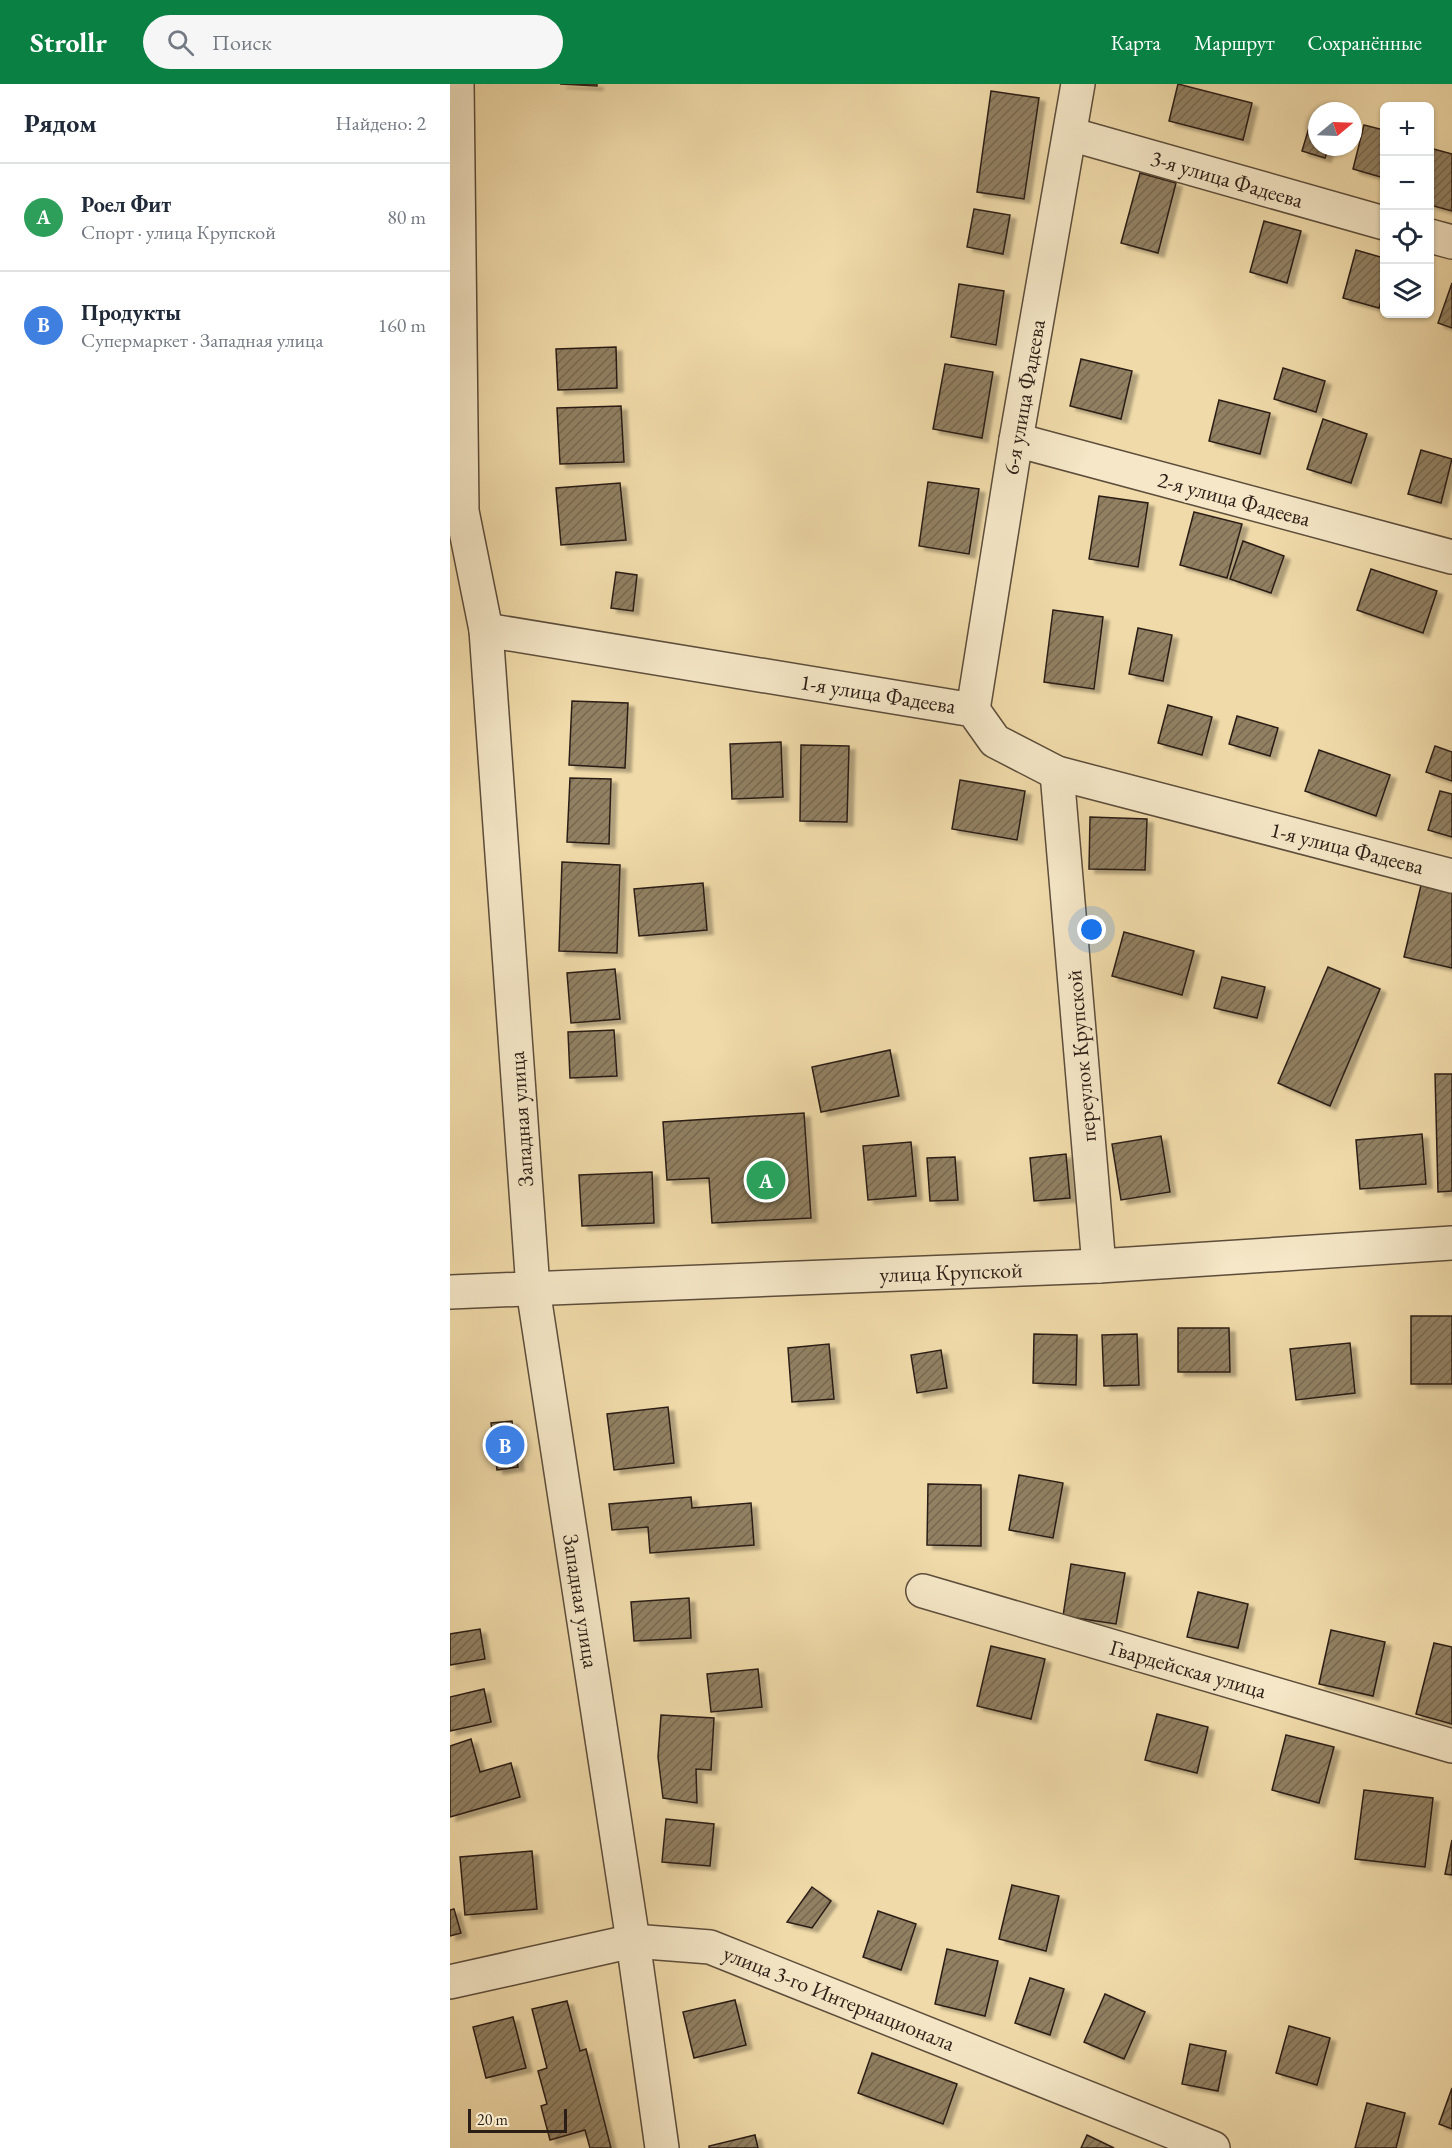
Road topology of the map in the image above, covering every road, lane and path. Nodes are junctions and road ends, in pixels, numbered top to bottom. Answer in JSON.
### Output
{"nodes":[{"id":1,"x":457,"y":84,"type":"edge"},
{"id":2,"x":1078,"y":84,"type":"edge"},
{"id":3,"x":1070,"y":134,"type":"junction"},
{"id":4,"x":1380,"y":222,"type":"edge"},
{"id":5,"x":1434,"y":237,"type":"edge"},
{"id":6,"x":1452,"y":242,"type":"edge"},
{"id":7,"x":1016,"y":440,"type":"junction"},
{"id":8,"x":1452,"y":557,"type":"edge"},
{"id":9,"x":486,"y":630,"type":"junction"},
{"id":10,"x":973,"y":710,"type":"junction"},
{"id":11,"x":1057,"y":773,"type":"junction"},
{"id":12,"x":1452,"y":876,"type":"edge"},
{"id":13,"x":1452,"y":1243,"type":"edge"},
{"id":14,"x":1100,"y":1266,"type":"junction"},
{"id":15,"x":533,"y":1288,"type":"junction"},
{"id":16,"x":450,"y":1292,"type":"edge"},
{"id":17,"x":923,"y":1591,"type":"dead end"},
{"id":18,"x":1452,"y":1746,"type":"edge"},
{"id":19,"x":633,"y":1941,"type":"junction"},
{"id":20,"x":450,"y":1982,"type":"edge"},
{"id":21,"x":662,"y":2148,"type":"edge"},
{"id":22,"x":1213,"y":2148,"type":"edge"}],
"edges":[{"from":1,"to":9,"type":"street","name":"Западная улица"},
{"from":2,"to":3,"type":"street","name":"6-я улица Фадеева"},
{"from":3,"to":4,"type":"street","name":"3-я улица Фадеева"},
{"from":3,"to":7,"type":"street","name":"6-я улица Фадеева"},
{"from":5,"to":6,"type":"street"},
{"from":7,"to":8,"type":"street","name":"2-я улица Фадеева"},
{"from":7,"to":10,"type":"street","name":"6-я улица Фадеева"},
{"from":9,"to":10,"type":"street","name":"1-я улица Фадеева"},
{"from":9,"to":15,"type":"street","name":"Западная улица"},
{"from":10,"to":11,"type":"street","name":"1-я улица Фадеева"},
{"from":11,"to":12,"type":"street","name":"1-я улица Фадеева"},
{"from":11,"to":14,"type":"street","name":"переулок Крупской"},
{"from":13,"to":14,"type":"street","name":"улица Крупской"},
{"from":14,"to":15,"type":"street","name":"улица Крупской"},
{"from":15,"to":16,"type":"street","name":"улица Крупской"},
{"from":15,"to":19,"type":"street","name":"Западная улица"},
{"from":17,"to":18,"type":"street","name":"Гвардейская улица"},
{"from":19,"to":20,"type":"street","name":"улица 3-го Интернационала"},
{"from":19,"to":21,"type":"street","name":"Западная улица"},
{"from":19,"to":22,"type":"street","name":"улица 3-го Интернационала"}]}
